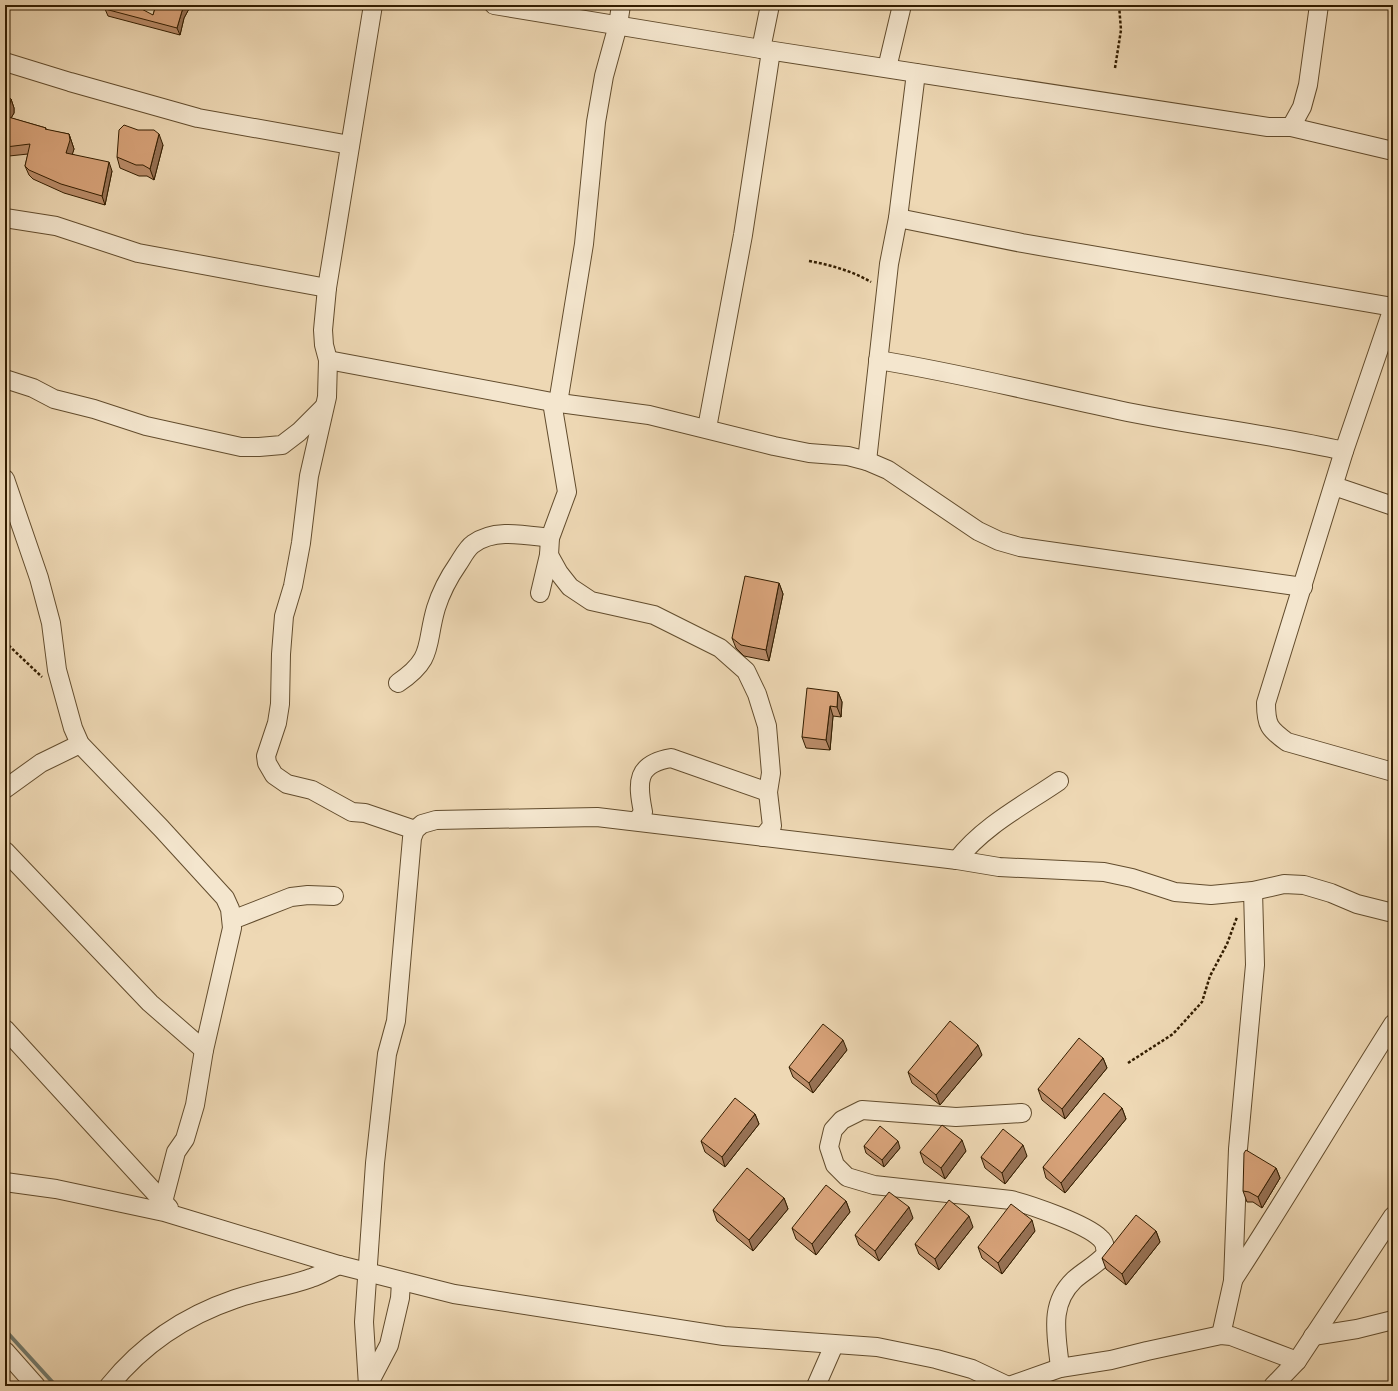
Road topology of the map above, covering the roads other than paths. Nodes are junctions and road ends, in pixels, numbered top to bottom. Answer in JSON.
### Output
{"nodes":[{"id":1,"x":373,"y":5,"type":"edge"},
{"id":2,"x":494,"y":5,"type":"edge"},
{"id":3,"x":621,"y":5,"type":"edge"},
{"id":4,"x":770,"y":5,"type":"edge"},
{"id":5,"x":902,"y":5,"type":"edge"},
{"id":6,"x":1319,"y":5,"type":"edge"},
{"id":7,"x":618,"y":25,"type":"junction"},
{"id":8,"x":766,"y":50,"type":"junction"},
{"id":9,"x":5,"y":62,"type":"edge"},
{"id":10,"x":887,"y":68,"type":"junction"},
{"id":11,"x":916,"y":73,"type":"junction"},
{"id":12,"x":1291,"y":127,"type":"junction"},
{"id":13,"x":350,"y":145,"type":"junction"},
{"id":14,"x":1393,"y":151,"type":"edge"},
{"id":15,"x":5,"y":218,"type":"edge"},
{"id":16,"x":898,"y":218,"type":"junction"},
{"id":17,"x":327,"y":288,"type":"junction"},
{"id":18,"x":1393,"y":308,"type":"edge"},
{"id":19,"x":328,"y":360,"type":"junction"},
{"id":20,"x":878,"y":360,"type":"junction"},
{"id":21,"x":5,"y":379,"type":"edge"},
{"id":22,"x":555,"y":402,"type":"junction"},
{"id":23,"x":324,"y":407,"type":"junction"},
{"id":24,"x":707,"y":428,"type":"junction"},
{"id":25,"x":1344,"y":451,"type":"junction"},
{"id":26,"x":867,"y":461,"type":"junction"},
{"id":27,"x":5,"y":479,"type":"edge"},
{"id":28,"x":1334,"y":486,"type":"junction"},
{"id":29,"x":1393,"y":506,"type":"edge"},
{"id":30,"x":550,"y":546,"type":"junction"},
{"id":31,"x":1303,"y":587,"type":"junction"},
{"id":32,"x":540,"y":593,"type":"dead end"},
{"id":33,"x":398,"y":683,"type":"dead end"},
{"id":34,"x":80,"y":744,"type":"junction"},
{"id":35,"x":1393,"y":772,"type":"edge"},
{"id":36,"x":1059,"y":781,"type":"dead end"},
{"id":37,"x":5,"y":789,"type":"edge"},
{"id":38,"x":768,"y":792,"type":"junction"},
{"id":39,"x":637,"y":821,"type":"junction"},
{"id":40,"x":415,"y":830,"type":"junction"},
{"id":41,"x":763,"y":837,"type":"junction"},
{"id":42,"x":5,"y":850,"type":"edge"},
{"id":43,"x":957,"y":860,"type":"junction"},
{"id":44,"x":1246,"y":892,"type":"junction"},
{"id":45,"x":334,"y":896,"type":"dead end"},
{"id":46,"x":1393,"y":913,"type":"edge"},
{"id":47,"x":232,"y":920,"type":"junction"},
{"id":48,"x":1393,"y":1024,"type":"edge"},
{"id":49,"x":5,"y":1029,"type":"edge"},
{"id":50,"x":204,"y":1050,"type":"junction"},
{"id":51,"x":1022,"y":1114,"type":"dead end"},
{"id":52,"x":5,"y":1182,"type":"edge"},
{"id":53,"x":163,"y":1202,"type":"junction"},
{"id":54,"x":176,"y":1216,"type":"junction"},
{"id":55,"x":1393,"y":1216,"type":"edge"},
{"id":56,"x":339,"y":1265,"type":"junction"},
{"id":57,"x":367,"y":1272,"type":"junction"},
{"id":58,"x":1233,"y":1281,"type":"junction"},
{"id":59,"x":401,"y":1282,"type":"junction"},
{"id":60,"x":1393,"y":1320,"type":"edge"},
{"id":61,"x":1221,"y":1336,"type":"junction"},
{"id":62,"x":1313,"y":1336,"type":"junction"},
{"id":63,"x":834,"y":1344,"type":"junction"},
{"id":64,"x":5,"y":1351,"type":"edge"},
{"id":65,"x":1060,"y":1368,"type":"junction"},
{"id":66,"x":1290,"y":1372,"type":"edge"},
{"id":67,"x":368,"y":1385,"type":"edge"},
{"id":68,"x":36,"y":1386,"type":"edge"},
{"id":69,"x":109,"y":1386,"type":"edge"},
{"id":70,"x":816,"y":1386,"type":"edge"},
{"id":71,"x":1008,"y":1386,"type":"edge"},
{"id":72,"x":1273,"y":1386,"type":"edge"}],
"edges":[{"from":1,"to":13,"type":"street"},
{"from":2,"to":7,"type":"street"},
{"from":3,"to":7,"type":"street"},
{"from":4,"to":8,"type":"street"},
{"from":5,"to":10,"type":"street"},
{"from":6,"to":12,"type":"street"},
{"from":7,"to":8,"type":"street"},
{"from":7,"to":22,"type":"street"},
{"from":8,"to":10,"type":"street"},
{"from":8,"to":24,"type":"street"},
{"from":9,"to":13,"type":"street"},
{"from":10,"to":11,"type":"street"},
{"from":11,"to":12,"type":"street"},
{"from":11,"to":16,"type":"street"},
{"from":12,"to":14,"type":"street"},
{"from":13,"to":17,"type":"street"},
{"from":15,"to":17,"type":"street"},
{"from":16,"to":18,"type":"street"},
{"from":16,"to":20,"type":"street"},
{"from":17,"to":19,"type":"street"},
{"from":18,"to":25,"type":"street"},
{"from":19,"to":22,"type":"street"},
{"from":19,"to":23,"type":"street"},
{"from":20,"to":25,"type":"street"},
{"from":20,"to":26,"type":"street"},
{"from":21,"to":23,"type":"street"},
{"from":22,"to":24,"type":"street"},
{"from":22,"to":30,"type":"street"},
{"from":23,"to":40,"type":"street"},
{"from":24,"to":26,"type":"street"},
{"from":25,"to":28,"type":"street"},
{"from":26,"to":31,"type":"street"},
{"from":27,"to":34,"type":"street"},
{"from":28,"to":29,"type":"street"},
{"from":28,"to":31,"type":"street"},
{"from":30,"to":32,"type":"street"},
{"from":30,"to":33,"type":"street"},
{"from":30,"to":38,"type":"street"},
{"from":31,"to":35,"type":"street"},
{"from":34,"to":37,"type":"street"},
{"from":34,"to":47,"type":"street"},
{"from":36,"to":43,"type":"street"},
{"from":38,"to":39,"type":"street"},
{"from":38,"to":41,"type":"street"},
{"from":39,"to":40,"type":"street"},
{"from":39,"to":41,"type":"street"},
{"from":40,"to":57,"type":"street"},
{"from":41,"to":43,"type":"street"},
{"from":42,"to":50,"type":"street"},
{"from":43,"to":44,"type":"street"},
{"from":44,"to":46,"type":"street"},
{"from":44,"to":58,"type":"street"},
{"from":45,"to":47,"type":"street"},
{"from":47,"to":50,"type":"street"},
{"from":48,"to":58,"type":"street"},
{"from":49,"to":53,"type":"street"},
{"from":50,"to":53,"type":"street"},
{"from":51,"to":65,"type":"street"},
{"from":52,"to":54,"type":"street"},
{"from":53,"to":54,"type":"street"},
{"from":54,"to":56,"type":"street"},
{"from":55,"to":62,"type":"street"},
{"from":56,"to":57,"type":"street"},
{"from":56,"to":69,"type":"street"},
{"from":57,"to":59,"type":"street"},
{"from":57,"to":67,"type":"street"},
{"from":58,"to":61,"type":"street"},
{"from":59,"to":63,"type":"street"},
{"from":59,"to":67,"type":"street"},
{"from":60,"to":62,"type":"street"},
{"from":61,"to":65,"type":"street"},
{"from":61,"to":66,"type":"street"},
{"from":62,"to":66,"type":"street"},
{"from":63,"to":70,"type":"street"},
{"from":63,"to":71,"type":"street"},
{"from":64,"to":68,"type":"street"},
{"from":65,"to":71,"type":"street"},
{"from":66,"to":72,"type":"street"}]}
